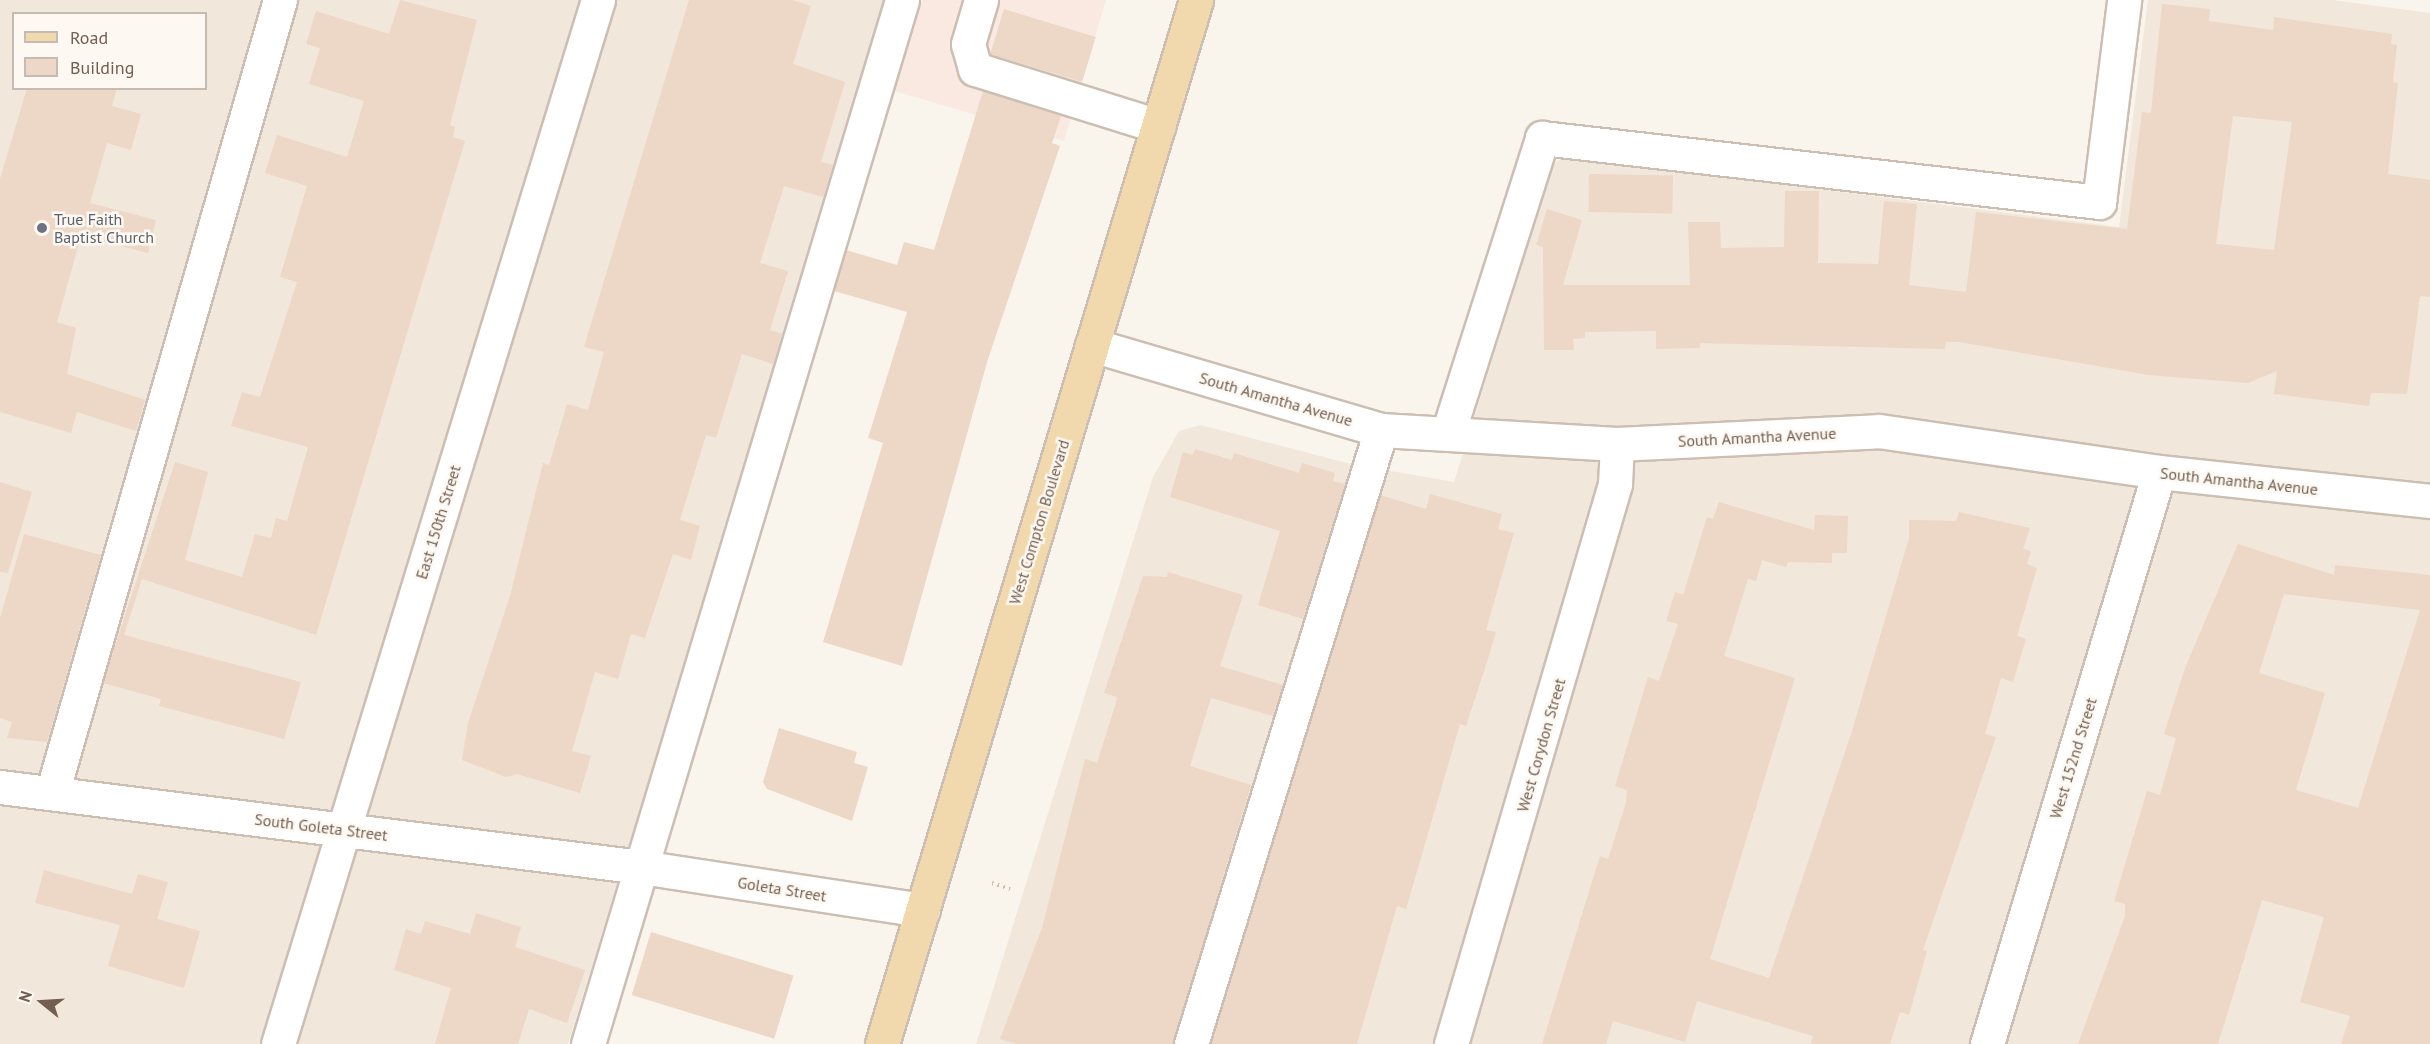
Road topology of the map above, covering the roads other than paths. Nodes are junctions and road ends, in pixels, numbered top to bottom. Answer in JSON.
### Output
{"nodes":[{"id":1,"x":280,"y":0,"type":"edge"},
{"id":2,"x":598,"y":0,"type":"edge"},
{"id":3,"x":902,"y":0,"type":"edge"},
{"id":4,"x":981,"y":0,"type":"edge"},
{"id":5,"x":1196,"y":0,"type":"edge"},
{"id":6,"x":2124,"y":0,"type":"edge"},
{"id":7,"x":1158,"y":126,"type":"junction"},
{"id":8,"x":1092,"y":345,"type":"junction"},
{"id":9,"x":1381,"y":430,"type":"junction"},
{"id":10,"x":1448,"y":433,"type":"junction"},
{"id":11,"x":1617,"y":444,"type":"junction"},
{"id":12,"x":2159,"y":472,"type":"junction"},
{"id":13,"x":2430,"y":501,"type":"edge"},
{"id":14,"x":0,"y":787,"type":"edge"},
{"id":15,"x":52,"y":793,"type":"junction"},
{"id":16,"x":344,"y":830,"type":"junction"},
{"id":17,"x":642,"y":867,"type":"junction"},
{"id":18,"x":923,"y":910,"type":"junction"},
{"id":19,"x":278,"y":1044,"type":"edge"},
{"id":20,"x":588,"y":1044,"type":"edge"},
{"id":21,"x":882,"y":1044,"type":"edge"},
{"id":22,"x":1191,"y":1044,"type":"edge"},
{"id":23,"x":1451,"y":1044,"type":"edge"},
{"id":24,"x":1987,"y":1044,"type":"edge"}],
"edges":[{"from":1,"to":15,"type":"street"},
{"from":2,"to":16,"type":"street","name":"East 150th Street"},
{"from":3,"to":17,"type":"street"},
{"from":4,"to":7,"type":"street"},
{"from":5,"to":7,"type":"main road","name":"West Compton Boulevard"},
{"from":6,"to":10,"type":"street"},
{"from":7,"to":8,"type":"main road","name":"West Compton Boulevard"},
{"from":8,"to":9,"type":"street","name":"South Amantha Avenue"},
{"from":8,"to":18,"type":"main road","name":"West Compton Boulevard"},
{"from":9,"to":10,"type":"street","name":"South Amantha Avenue"},
{"from":9,"to":22,"type":"street"},
{"from":10,"to":11,"type":"street","name":"South Amantha Avenue"},
{"from":11,"to":12,"type":"street","name":"South Amantha Avenue"},
{"from":11,"to":23,"type":"street","name":"West Corydon Street"},
{"from":12,"to":13,"type":"street","name":"South Amantha Avenue"},
{"from":12,"to":24,"type":"street","name":"West 152nd Street"},
{"from":14,"to":15,"type":"street","name":"South Goleta Street"},
{"from":15,"to":16,"type":"street","name":"South Goleta Street"},
{"from":16,"to":17,"type":"street","name":"South Goleta Street"},
{"from":16,"to":19,"type":"street","name":"East 150th Street"},
{"from":17,"to":18,"type":"street","name":"Goleta Street"},
{"from":17,"to":20,"type":"street"},
{"from":18,"to":21,"type":"main road","name":"West Compton Boulevard"}]}
